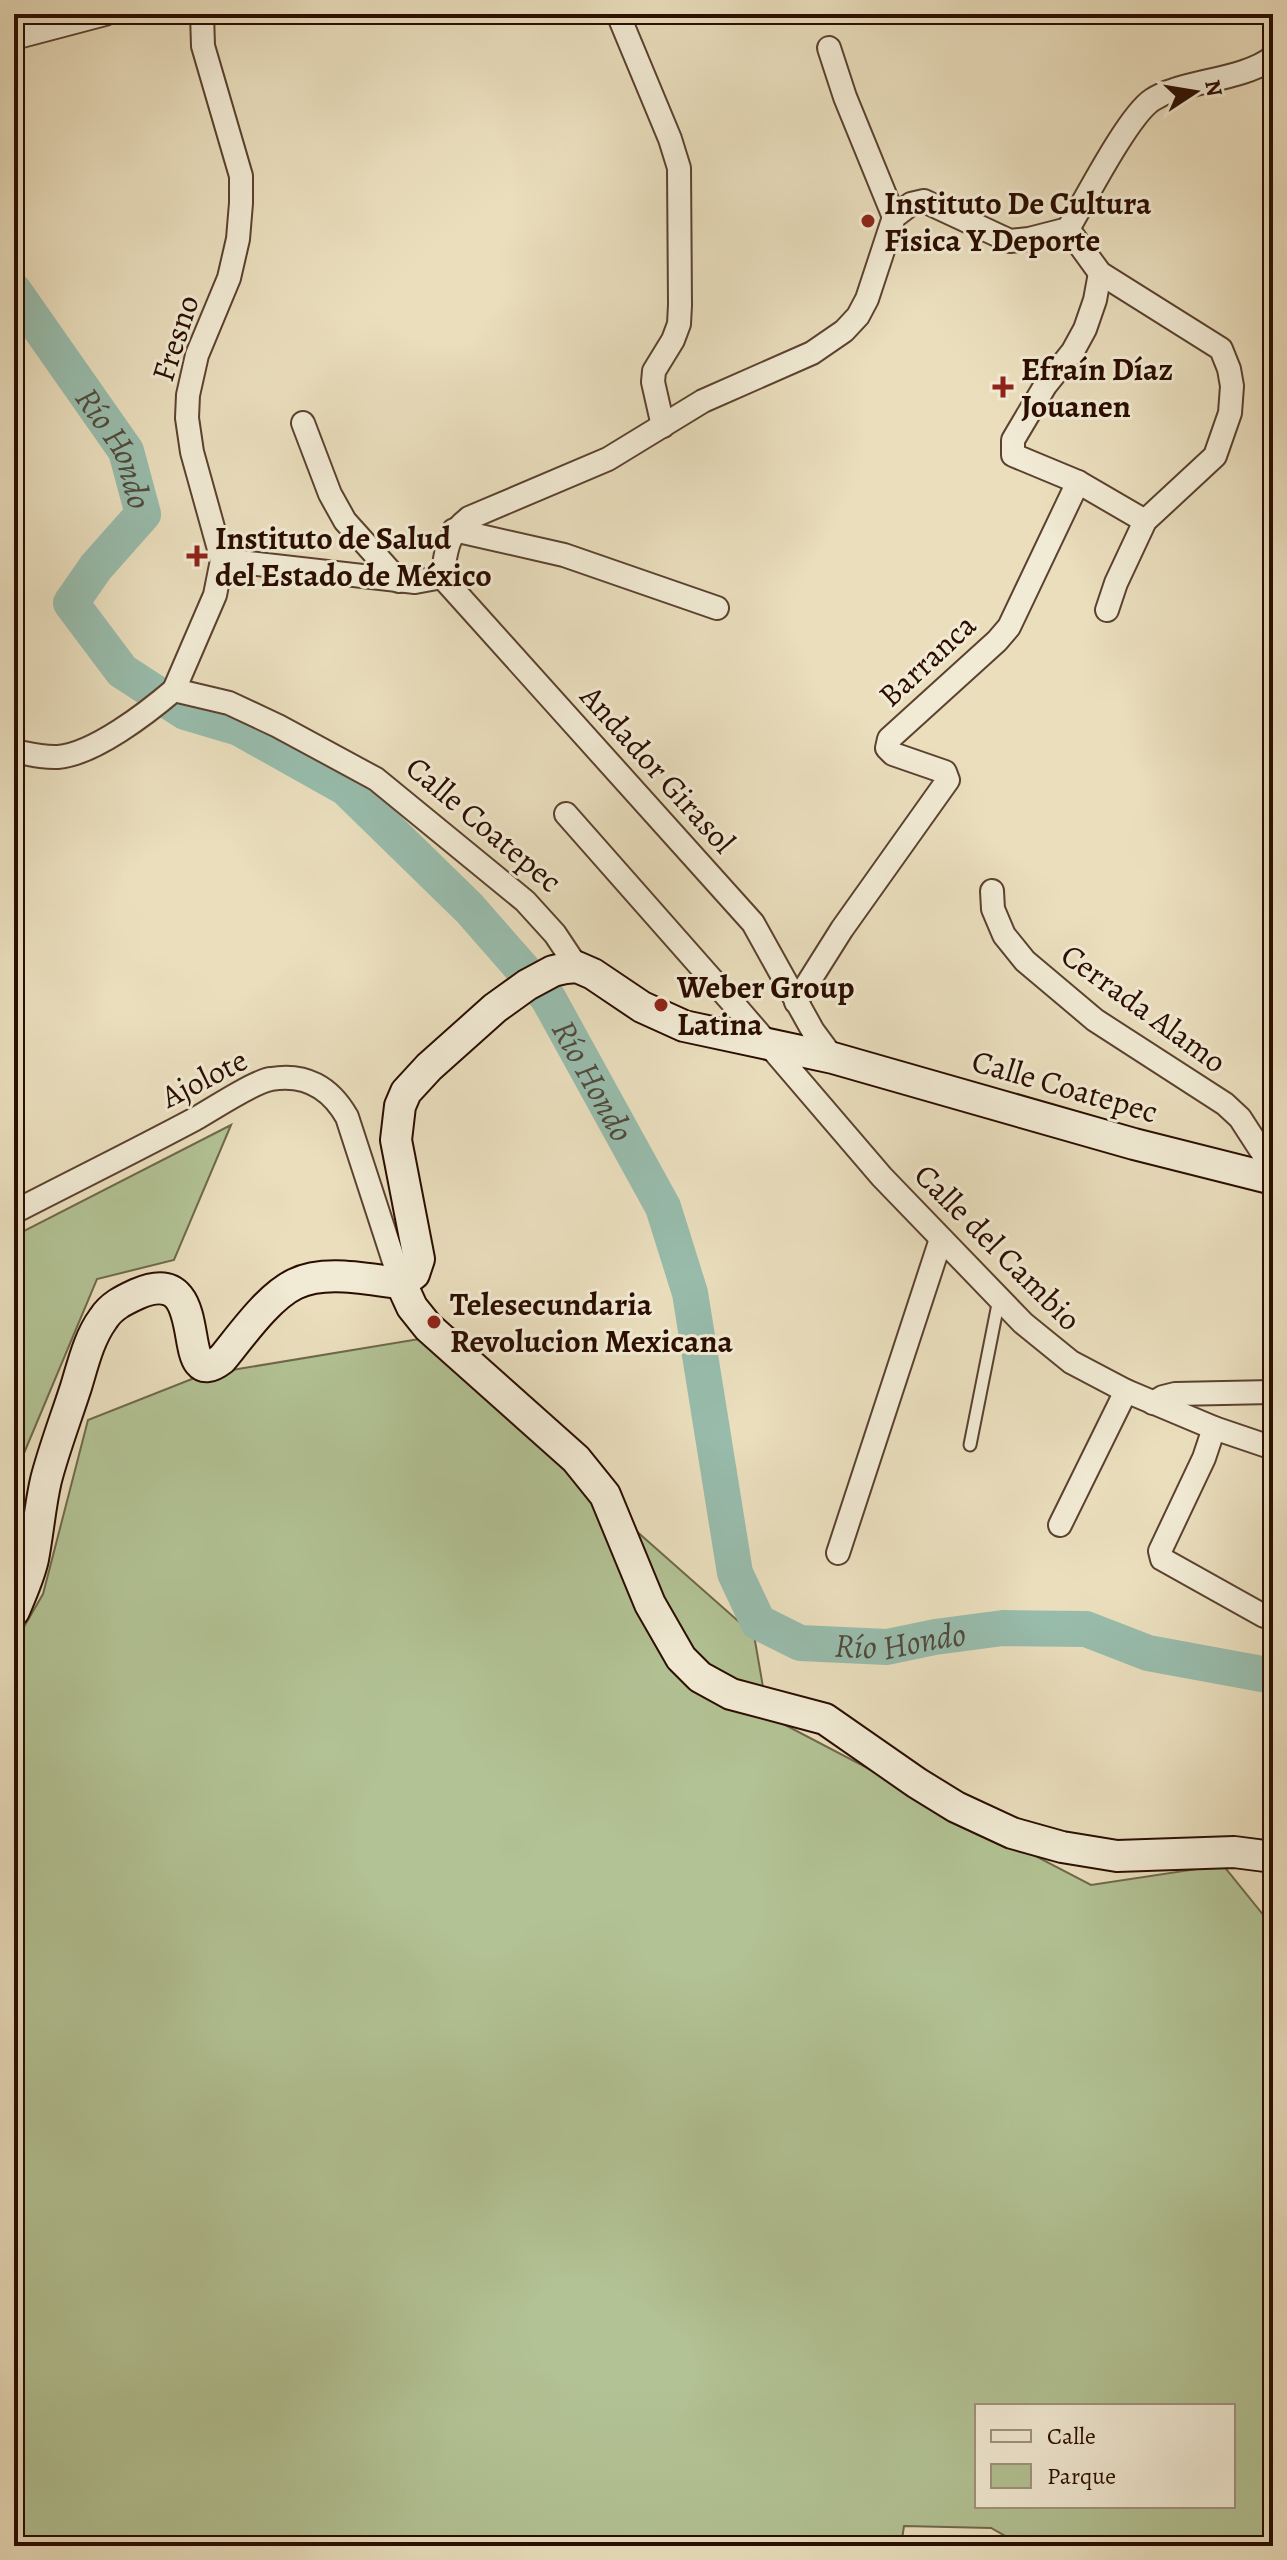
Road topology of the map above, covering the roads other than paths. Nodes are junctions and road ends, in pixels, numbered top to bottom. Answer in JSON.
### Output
{"nodes":[{"id":1,"x":105,"y":14,"type":"edge"},
{"id":2,"x":202,"y":14,"type":"edge"},
{"id":3,"x":618,"y":14,"type":"edge"},
{"id":4,"x":14,"y":38,"type":"edge"},
{"id":5,"x":829,"y":48,"type":"dead end"},
{"id":6,"x":1273,"y":57,"type":"edge"},
{"id":7,"x":894,"y":217,"type":"junction"},
{"id":8,"x":1068,"y":229,"type":"junction"},
{"id":9,"x":1100,"y":273,"type":"junction"},
{"id":10,"x":303,"y":423,"type":"dead end"},
{"id":11,"x":663,"y":426,"type":"junction"},
{"id":12,"x":1078,"y":482,"type":"junction"},
{"id":13,"x":1145,"y":521,"type":"junction"},
{"id":14,"x":454,"y":530,"type":"junction"},
{"id":15,"x":222,"y":560,"type":"junction"},
{"id":16,"x":442,"y":577,"type":"junction"},
{"id":17,"x":399,"y":581,"type":"junction"},
{"id":18,"x":717,"y":608,"type":"dead end"},
{"id":19,"x":1107,"y":610,"type":"dead end"},
{"id":20,"x":170,"y":694,"type":"junction"},
{"id":21,"x":14,"y":751,"type":"edge"},
{"id":22,"x":566,"y":814,"type":"dead end"},
{"id":23,"x":992,"y":891,"type":"dead end"},
{"id":24,"x":552,"y":975,"type":"junction"},
{"id":25,"x":796,"y":1002,"type":"junction"},
{"id":26,"x":769,"y":1046,"type":"junction"},
{"id":27,"x":833,"y":1058,"type":"junction"},
{"id":28,"x":1273,"y":1169,"type":"edge"},
{"id":29,"x":1273,"y":1179,"type":"edge"},
{"id":30,"x":14,"y":1212,"type":"edge"},
{"id":31,"x":941,"y":1239,"type":"junction"},
{"id":32,"x":401,"y":1283,"type":"junction"},
{"id":33,"x":999,"y":1298,"type":"junction"},
{"id":34,"x":1126,"y":1391,"type":"junction"},
{"id":35,"x":1273,"y":1392,"type":"edge"},
{"id":36,"x":1153,"y":1403,"type":"junction"},
{"id":37,"x":1214,"y":1428,"type":"junction"},
{"id":38,"x":970,"y":1445,"type":"dead end"},
{"id":39,"x":1273,"y":1448,"type":"edge"},
{"id":40,"x":1060,"y":1525,"type":"dead end"},
{"id":41,"x":838,"y":1553,"type":"dead end"},
{"id":42,"x":14,"y":1611,"type":"edge"},
{"id":43,"x":1264,"y":1616,"type":"dead end"},
{"id":44,"x":1273,"y":1857,"type":"edge"}],
"edges":[{"from":1,"to":4,"type":"street"},
{"from":2,"to":15,"type":"street","name":"Fresno"},
{"from":3,"to":11,"type":"street"},
{"from":5,"to":7,"type":"street"},
{"from":6,"to":8,"type":"street"},
{"from":7,"to":8,"type":"street"},
{"from":7,"to":11,"type":"street"},
{"from":8,"to":9,"type":"street"},
{"from":9,"to":12,"type":"street"},
{"from":9,"to":13,"type":"street"},
{"from":10,"to":17,"type":"street"},
{"from":11,"to":14,"type":"street"},
{"from":12,"to":13,"type":"street"},
{"from":12,"to":25,"type":"street","name":"Barranca"},
{"from":13,"to":19,"type":"street"},
{"from":14,"to":16,"type":"street"},
{"from":14,"to":18,"type":"street"},
{"from":15,"to":17,"type":"street"},
{"from":15,"to":20,"type":"street"},
{"from":16,"to":17,"type":"street"},
{"from":16,"to":25,"type":"street","name":"Andador Girasol"},
{"from":20,"to":21,"type":"street"},
{"from":20,"to":24,"type":"street","name":"Calle Coatepec"},
{"from":22,"to":26,"type":"street","name":"Calle del Cambio"},
{"from":23,"to":28,"type":"street","name":"Cerrada Alamo"},
{"from":24,"to":26,"type":"main road","name":"Calle Coatepec"},
{"from":24,"to":32,"type":"main road"},
{"from":25,"to":27,"type":"street","name":"Andador Girasol"},
{"from":26,"to":27,"type":"main road","name":"Calle Coatepec"},
{"from":26,"to":31,"type":"street","name":"Calle del Cambio"},
{"from":27,"to":29,"type":"main road","name":"Calle Coatepec"},
{"from":30,"to":32,"type":"street","name":"Ajolote"},
{"from":31,"to":33,"type":"street","name":"Calle del Cambio"},
{"from":31,"to":41,"type":"street"},
{"from":32,"to":42,"type":"main road"},
{"from":32,"to":44,"type":"main road"},
{"from":33,"to":34,"type":"street","name":"Calle del Cambio"},
{"from":33,"to":38,"type":"lane"},
{"from":34,"to":36,"type":"street","name":"Calle del Cambio"},
{"from":34,"to":40,"type":"street"},
{"from":35,"to":36,"type":"street"},
{"from":36,"to":37,"type":"street","name":"Calle del Cambio"},
{"from":37,"to":39,"type":"street","name":"Calle del Cambio"},
{"from":37,"to":43,"type":"street"}]}
